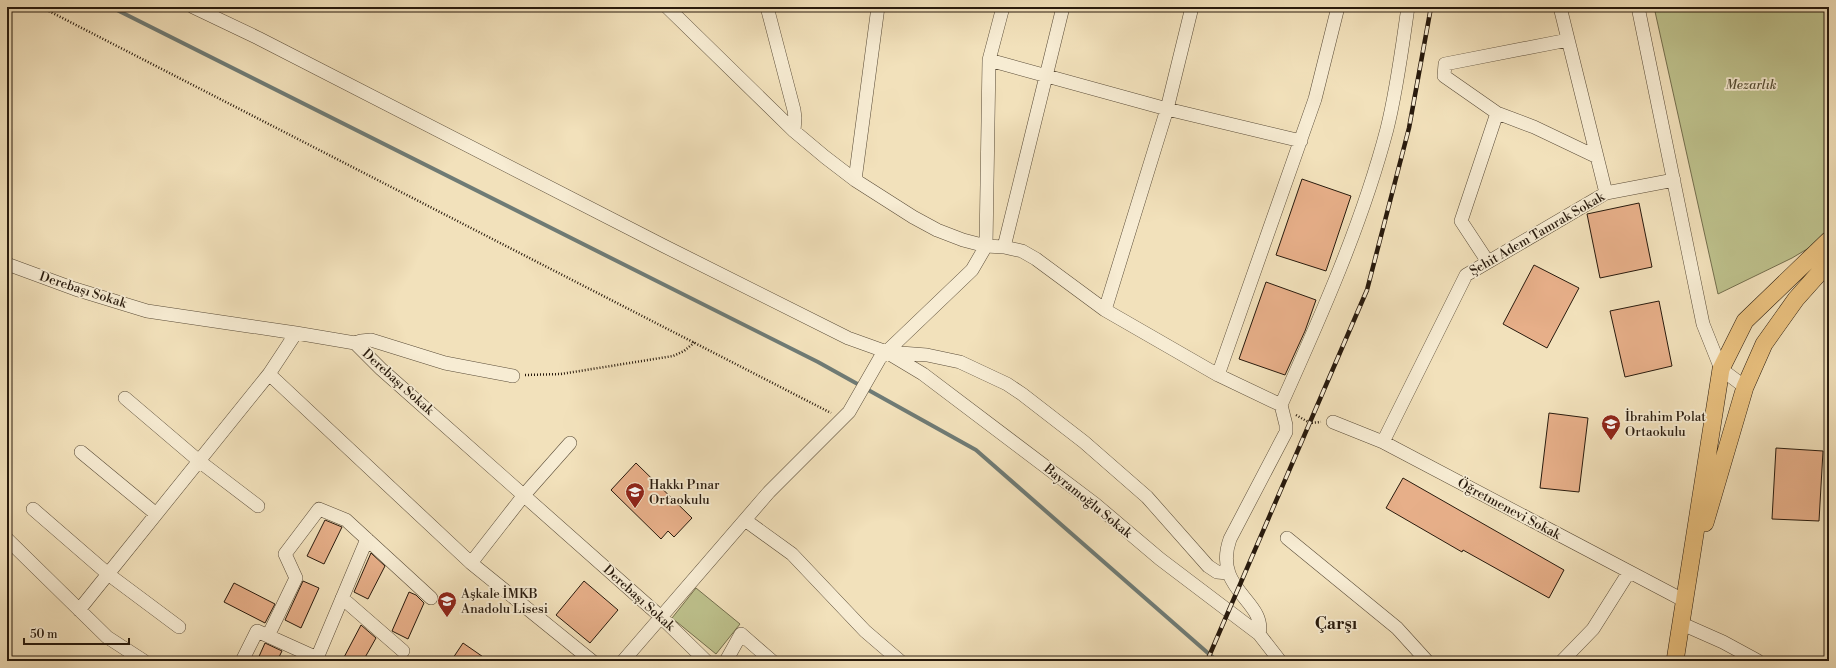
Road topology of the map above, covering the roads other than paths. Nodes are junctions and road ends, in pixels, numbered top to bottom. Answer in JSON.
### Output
{"nodes":[{"id":1,"x":193,"y":7,"type":"edge"},
{"id":2,"x":667,"y":7,"type":"edge"},
{"id":3,"x":767,"y":7,"type":"edge"},
{"id":4,"x":878,"y":7,"type":"edge"},
{"id":5,"x":1003,"y":7,"type":"edge"},
{"id":6,"x":1063,"y":7,"type":"edge"},
{"id":7,"x":1192,"y":7,"type":"edge"},
{"id":8,"x":1338,"y":7,"type":"edge"},
{"id":9,"x":1408,"y":7,"type":"edge"},
{"id":10,"x":1560,"y":7,"type":"edge"},
{"id":11,"x":1638,"y":7,"type":"edge"},
{"id":12,"x":1568,"y":40,"type":"junction"},
{"id":13,"x":989,"y":60,"type":"junction"},
{"id":14,"x":1047,"y":75,"type":"junction"},
{"id":15,"x":1167,"y":110,"type":"junction"},
{"id":16,"x":1497,"y":113,"type":"junction"},
{"id":17,"x":794,"y":131,"type":"junction"},
{"id":18,"x":1301,"y":141,"type":"junction"},
{"id":19,"x":1597,"y":156,"type":"junction"},
{"id":20,"x":855,"y":180,"type":"junction"},
{"id":21,"x":1674,"y":180,"type":"junction"},
{"id":22,"x":1606,"y":193,"type":"junction"},
{"id":23,"x":1829,"y":240,"type":"edge"},
{"id":24,"x":986,"y":246,"type":"junction"},
{"id":25,"x":1004,"y":246,"type":"junction"},
{"id":26,"x":1488,"y":262,"type":"junction"},
{"id":27,"x":1829,"y":262,"type":"edge"},
{"id":28,"x":7,"y":264,"type":"edge"},
{"id":29,"x":1105,"y":310,"type":"junction"},
{"id":30,"x":296,"y":333,"type":"junction"},
{"id":31,"x":355,"y":343,"type":"junction"},
{"id":32,"x":883,"y":355,"type":"junction"},
{"id":33,"x":1722,"y":368,"type":"junction"},
{"id":34,"x":269,"y":374,"type":"junction"},
{"id":35,"x":1218,"y":375,"type":"junction"},
{"id":36,"x":513,"y":376,"type":"road end"},
{"id":37,"x":1745,"y":387,"type":"junction"},
{"id":38,"x":125,"y":398,"type":"dead end"},
{"id":39,"x":1280,"y":405,"type":"junction"},
{"id":40,"x":1333,"y":422,"type":"road end"},
{"id":41,"x":1383,"y":442,"type":"junction"},
{"id":42,"x":570,"y":443,"type":"dead end"},
{"id":43,"x":81,"y":452,"type":"dead end"},
{"id":44,"x":199,"y":461,"type":"junction"},
{"id":45,"x":524,"y":496,"type":"junction"},
{"id":46,"x":258,"y":506,"type":"dead end"},
{"id":47,"x":33,"y":509,"type":"dead end"},
{"id":48,"x":156,"y":514,"type":"junction"},
{"id":49,"x":745,"y":520,"type":"junction"},
{"id":50,"x":1287,"y":538,"type":"dead end"},
{"id":51,"x":7,"y":539,"type":"edge"},
{"id":52,"x":367,"y":539,"type":"junction"},
{"id":53,"x":471,"y":563,"type":"junction"},
{"id":54,"x":1629,"y":572,"type":"junction"},
{"id":55,"x":1228,"y":573,"type":"junction"},
{"id":56,"x":108,"y":574,"type":"junction"},
{"id":57,"x":342,"y":598,"type":"junction"},
{"id":58,"x":431,"y":598,"type":"dead end"},
{"id":59,"x":1683,"y":600,"type":"junction"},
{"id":60,"x":79,"y":610,"type":"junction"},
{"id":61,"x":661,"y":617,"type":"junction"},
{"id":62,"x":1680,"y":624,"type":"junction"},
{"id":63,"x":179,"y":627,"type":"dead end"},
{"id":64,"x":1259,"y":634,"type":"junction"},
{"id":65,"x":268,"y":636,"type":"junction"},
{"id":66,"x":404,"y":651,"type":"dead end"},
{"id":67,"x":1756,"y":660,"type":"edge"},
{"id":68,"x":144,"y":661,"type":"edge"},
{"id":69,"x":242,"y":661,"type":"edge"},
{"id":70,"x":592,"y":661,"type":"edge"},
{"id":71,"x":623,"y":661,"type":"edge"},
{"id":72,"x":706,"y":661,"type":"edge"},
{"id":73,"x":726,"y":661,"type":"edge"},
{"id":74,"x":772,"y":661,"type":"edge"},
{"id":75,"x":900,"y":661,"type":"edge"},
{"id":76,"x":1280,"y":661,"type":"edge"},
{"id":77,"x":1427,"y":661,"type":"edge"},
{"id":78,"x":1562,"y":661,"type":"edge"},
{"id":79,"x":1674,"y":661,"type":"edge"}],
"edges":[{"from":1,"to":32,"type":"street"},
{"from":2,"to":17,"type":"street"},
{"from":3,"to":17,"type":"street"},
{"from":4,"to":20,"type":"street"},
{"from":5,"to":13,"type":"street"},
{"from":6,"to":14,"type":"street"},
{"from":7,"to":15,"type":"street"},
{"from":8,"to":18,"type":"street"},
{"from":9,"to":39,"type":"street"},
{"from":10,"to":12,"type":"street"},
{"from":11,"to":21,"type":"street"},
{"from":12,"to":16,"type":"street"},
{"from":12,"to":19,"type":"street"},
{"from":13,"to":14,"type":"street"},
{"from":13,"to":24,"type":"street"},
{"from":14,"to":15,"type":"street"},
{"from":14,"to":25,"type":"street"},
{"from":15,"to":18,"type":"street"},
{"from":15,"to":29,"type":"street"},
{"from":16,"to":19,"type":"street"},
{"from":16,"to":26,"type":"street"},
{"from":17,"to":20,"type":"street"},
{"from":18,"to":35,"type":"street"},
{"from":19,"to":22,"type":"street"},
{"from":20,"to":24,"type":"street"},
{"from":21,"to":22,"type":"street","name":"Şehit Adem Tamrak Sokak"},
{"from":21,"to":33,"type":"street"},
{"from":22,"to":26,"type":"street","name":"Şehit Adem Tamrak Sokak"},
{"from":23,"to":33,"type":"main road"},
{"from":24,"to":25,"type":"street"},
{"from":24,"to":32,"type":"street"},
{"from":25,"to":29,"type":"street"},
{"from":26,"to":41,"type":"street","name":"Şehit Adem Tamrak Sokak"},
{"from":27,"to":37,"type":"main road"},
{"from":28,"to":30,"type":"street","name":"Derebaşı Sokak"},
{"from":29,"to":35,"type":"street"},
{"from":30,"to":31,"type":"street","name":"Derebaşı Sokak"},
{"from":30,"to":34,"type":"street"},
{"from":31,"to":36,"type":"street"},
{"from":31,"to":45,"type":"street","name":"Derebaşı Sokak"},
{"from":32,"to":49,"type":"street"},
{"from":32,"to":55,"type":"street"},
{"from":32,"to":64,"type":"street","name":"Bayramoğlu Sokak"},
{"from":33,"to":37,"type":"street"},
{"from":33,"to":59,"type":"main road"},
{"from":34,"to":44,"type":"street"},
{"from":34,"to":53,"type":"street"},
{"from":35,"to":39,"type":"street"},
{"from":37,"to":59,"type":"main road"},
{"from":38,"to":44,"type":"street"},
{"from":39,"to":55,"type":"street"},
{"from":40,"to":41,"type":"street","name":"Öğretmenevi Sokak"},
{"from":41,"to":54,"type":"street","name":"Öğretmenevi Sokak"},
{"from":42,"to":45,"type":"street"},
{"from":43,"to":48,"type":"street"},
{"from":44,"to":46,"type":"street"},
{"from":44,"to":48,"type":"street"},
{"from":45,"to":53,"type":"street"},
{"from":45,"to":61,"type":"street","name":"Derebaşı Sokak"},
{"from":47,"to":56,"type":"street"},
{"from":48,"to":56,"type":"street"},
{"from":49,"to":61,"type":"street"},
{"from":49,"to":75,"type":"street"},
{"from":50,"to":77,"type":"street"},
{"from":51,"to":60,"type":"street"},
{"from":52,"to":57,"type":"street"},
{"from":52,"to":58,"type":"street"},
{"from":52,"to":65,"type":"street"},
{"from":53,"to":70,"type":"street"},
{"from":54,"to":59,"type":"street","name":"Öğretmenevi Sokak"},
{"from":54,"to":78,"type":"street"},
{"from":55,"to":64,"type":"street"},
{"from":56,"to":60,"type":"street"},
{"from":56,"to":63,"type":"street"},
{"from":57,"to":65,"type":"street"},
{"from":57,"to":66,"type":"street"},
{"from":59,"to":62,"type":"main road"},
{"from":60,"to":68,"type":"street"},
{"from":61,"to":71,"type":"street"},
{"from":61,"to":72,"type":"street","name":"Derebaşı Sokak"},
{"from":62,"to":67,"type":"street"},
{"from":62,"to":79,"type":"main road"},
{"from":64,"to":76,"type":"street","name":"Bayramoğlu Sokak"},
{"from":65,"to":69,"type":"street"},
{"from":73,"to":74,"type":"street"}]}
